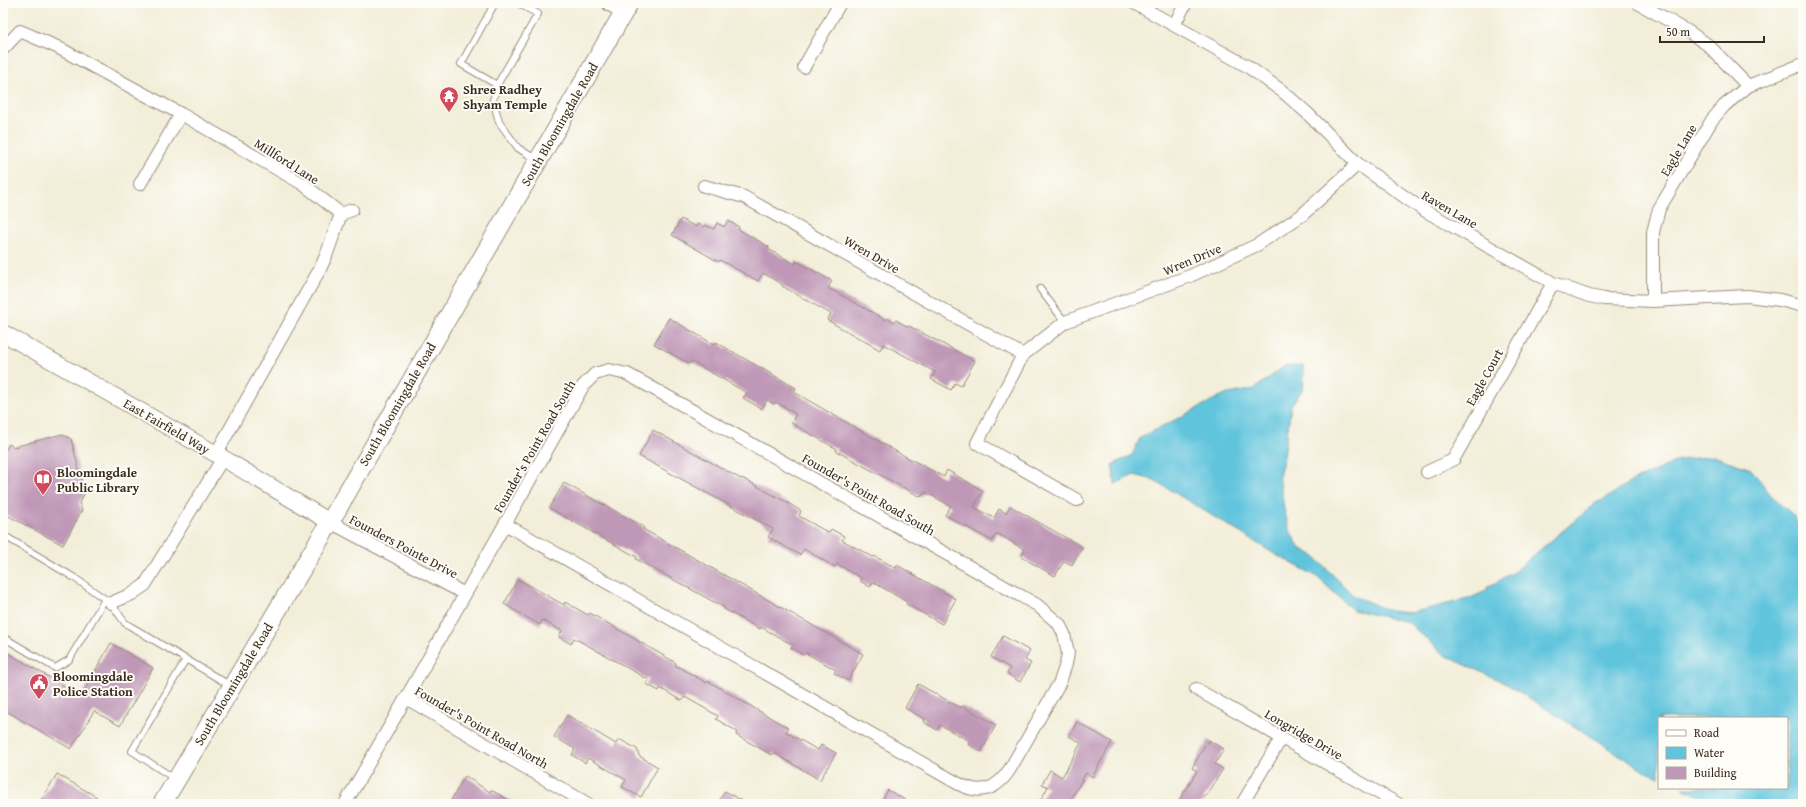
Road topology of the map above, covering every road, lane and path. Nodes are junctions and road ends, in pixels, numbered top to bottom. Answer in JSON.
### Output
{"nodes":[{"id":1,"x":495,"y":3,"type":"edge"},
{"id":2,"x":518,"y":3,"type":"edge"},
{"id":3,"x":840,"y":3,"type":"edge"},
{"id":4,"x":1134,"y":3,"type":"edge"},
{"id":5,"x":1186,"y":3,"type":"edge"},
{"id":6,"x":1638,"y":3,"type":"edge"},
{"id":7,"x":621,"y":6,"type":"edge"},
{"id":8,"x":1174,"y":25,"type":"junction"},
{"id":9,"x":3,"y":49,"type":"edge"},
{"id":10,"x":1803,"y":64,"type":"edge"},
{"id":11,"x":804,"y":67,"type":"dead end"},
{"id":12,"x":497,"y":85,"type":"junction"},
{"id":13,"x":1748,"y":86,"type":"junction"},
{"id":14,"x":181,"y":114,"type":"junction"},
{"id":15,"x":538,"y":161,"type":"junction"},
{"id":16,"x":1358,"y":164,"type":"junction"},
{"id":17,"x":140,"y":184,"type":"dead end"},
{"id":18,"x":704,"y":186,"type":"dead end"},
{"id":19,"x":1553,"y":283,"type":"junction"},
{"id":20,"x":1040,"y":289,"type":"dead end"},
{"id":21,"x":1653,"y":301,"type":"junction"},
{"id":22,"x":1803,"y":306,"type":"edge"},
{"id":23,"x":1065,"y":322,"type":"junction"},
{"id":24,"x":3,"y":333,"type":"edge"},
{"id":25,"x":1023,"y":355,"type":"junction"},
{"id":26,"x":219,"y":456,"type":"junction"},
{"id":27,"x":1427,"y":472,"type":"dead end"},
{"id":28,"x":1077,"y":500,"type":"dead end"},
{"id":29,"x":330,"y":522,"type":"junction"},
{"id":30,"x":505,"y":524,"type":"junction"},
{"id":31,"x":3,"y":535,"type":"edge"},
{"id":32,"x":465,"y":594,"type":"junction"},
{"id":33,"x":108,"y":601,"type":"junction"},
{"id":34,"x":3,"y":637,"type":"edge"},
{"id":35,"x":186,"y":659,"type":"junction"},
{"id":36,"x":233,"y":687,"type":"junction"},
{"id":37,"x":1196,"y":689,"type":"dead end"},
{"id":38,"x":406,"y":698,"type":"junction"},
{"id":39,"x":1282,"y":737,"type":"junction"},
{"id":40,"x":176,"y":780,"type":"junction"},
{"id":41,"x":162,"y":804,"type":"edge"},
{"id":42,"x":345,"y":804,"type":"edge"},
{"id":43,"x":588,"y":804,"type":"edge"},
{"id":44,"x":1242,"y":804,"type":"edge"},
{"id":45,"x":1398,"y":804,"type":"edge"}],
"edges":[{"from":1,"to":12,"type":"lane"},
{"from":2,"to":12,"type":"lane"},
{"from":3,"to":11,"type":"street"},
{"from":4,"to":8,"type":"street","name":"Raven Lane"},
{"from":5,"to":8,"type":"street"},
{"from":6,"to":13,"type":"street"},
{"from":7,"to":15,"type":"main road","name":"South Bloomingdale Road"},
{"from":8,"to":16,"type":"street","name":"Raven Lane"},
{"from":9,"to":14,"type":"street","name":"Millford Lane"},
{"from":10,"to":13,"type":"street","name":"Eagle Lane"},
{"from":12,"to":15,"type":"lane"},
{"from":13,"to":21,"type":"street","name":"Eagle Lane"},
{"from":14,"to":17,"type":"street"},
{"from":14,"to":26,"type":"street","name":"Millford Lane"},
{"from":15,"to":29,"type":"main road","name":"South Bloomingdale Road"},
{"from":16,"to":19,"type":"street","name":"Raven Lane"},
{"from":16,"to":23,"type":"street","name":"Wren Drive"},
{"from":18,"to":25,"type":"street","name":"Wren Drive"},
{"from":19,"to":21,"type":"street","name":"Raven Lane"},
{"from":19,"to":27,"type":"street","name":"Eagle Court"},
{"from":20,"to":23,"type":"lane"},
{"from":21,"to":22,"type":"street","name":"Raven Lane"},
{"from":23,"to":25,"type":"street","name":"Wren Drive"},
{"from":24,"to":26,"type":"street","name":"East Fairfield Way"},
{"from":25,"to":28,"type":"street","name":"Wren Drive"},
{"from":26,"to":29,"type":"street","name":"East Fairfield Way"},
{"from":26,"to":33,"type":"street","name":"Millford Lane"},
{"from":29,"to":32,"type":"street","name":"Founders Pointe Drive"},
{"from":29,"to":36,"type":"main road","name":"South Bloomingdale Road"},
{"from":30,"to":30,"type":"street","name":"Founder's Point Road South"},
{"from":30,"to":32,"type":"street","name":"Founders Pointe Drive"},
{"from":31,"to":33,"type":"lane"},
{"from":32,"to":38,"type":"street","name":"Founders Pointe Drive"},
{"from":33,"to":34,"type":"lane"},
{"from":33,"to":35,"type":"lane"},
{"from":35,"to":36,"type":"lane"},
{"from":35,"to":40,"type":"lane"},
{"from":36,"to":40,"type":"main road","name":"South Bloomingdale Road"},
{"from":37,"to":39,"type":"street","name":"Longridge Drive"},
{"from":38,"to":42,"type":"street","name":"Founder's Point Road North"},
{"from":38,"to":43,"type":"street","name":"Founder's Point Road North"},
{"from":39,"to":44,"type":"street"},
{"from":39,"to":45,"type":"street","name":"Longridge Drive"},
{"from":40,"to":41,"type":"main road","name":"South Bloomingdale Road"}]}
